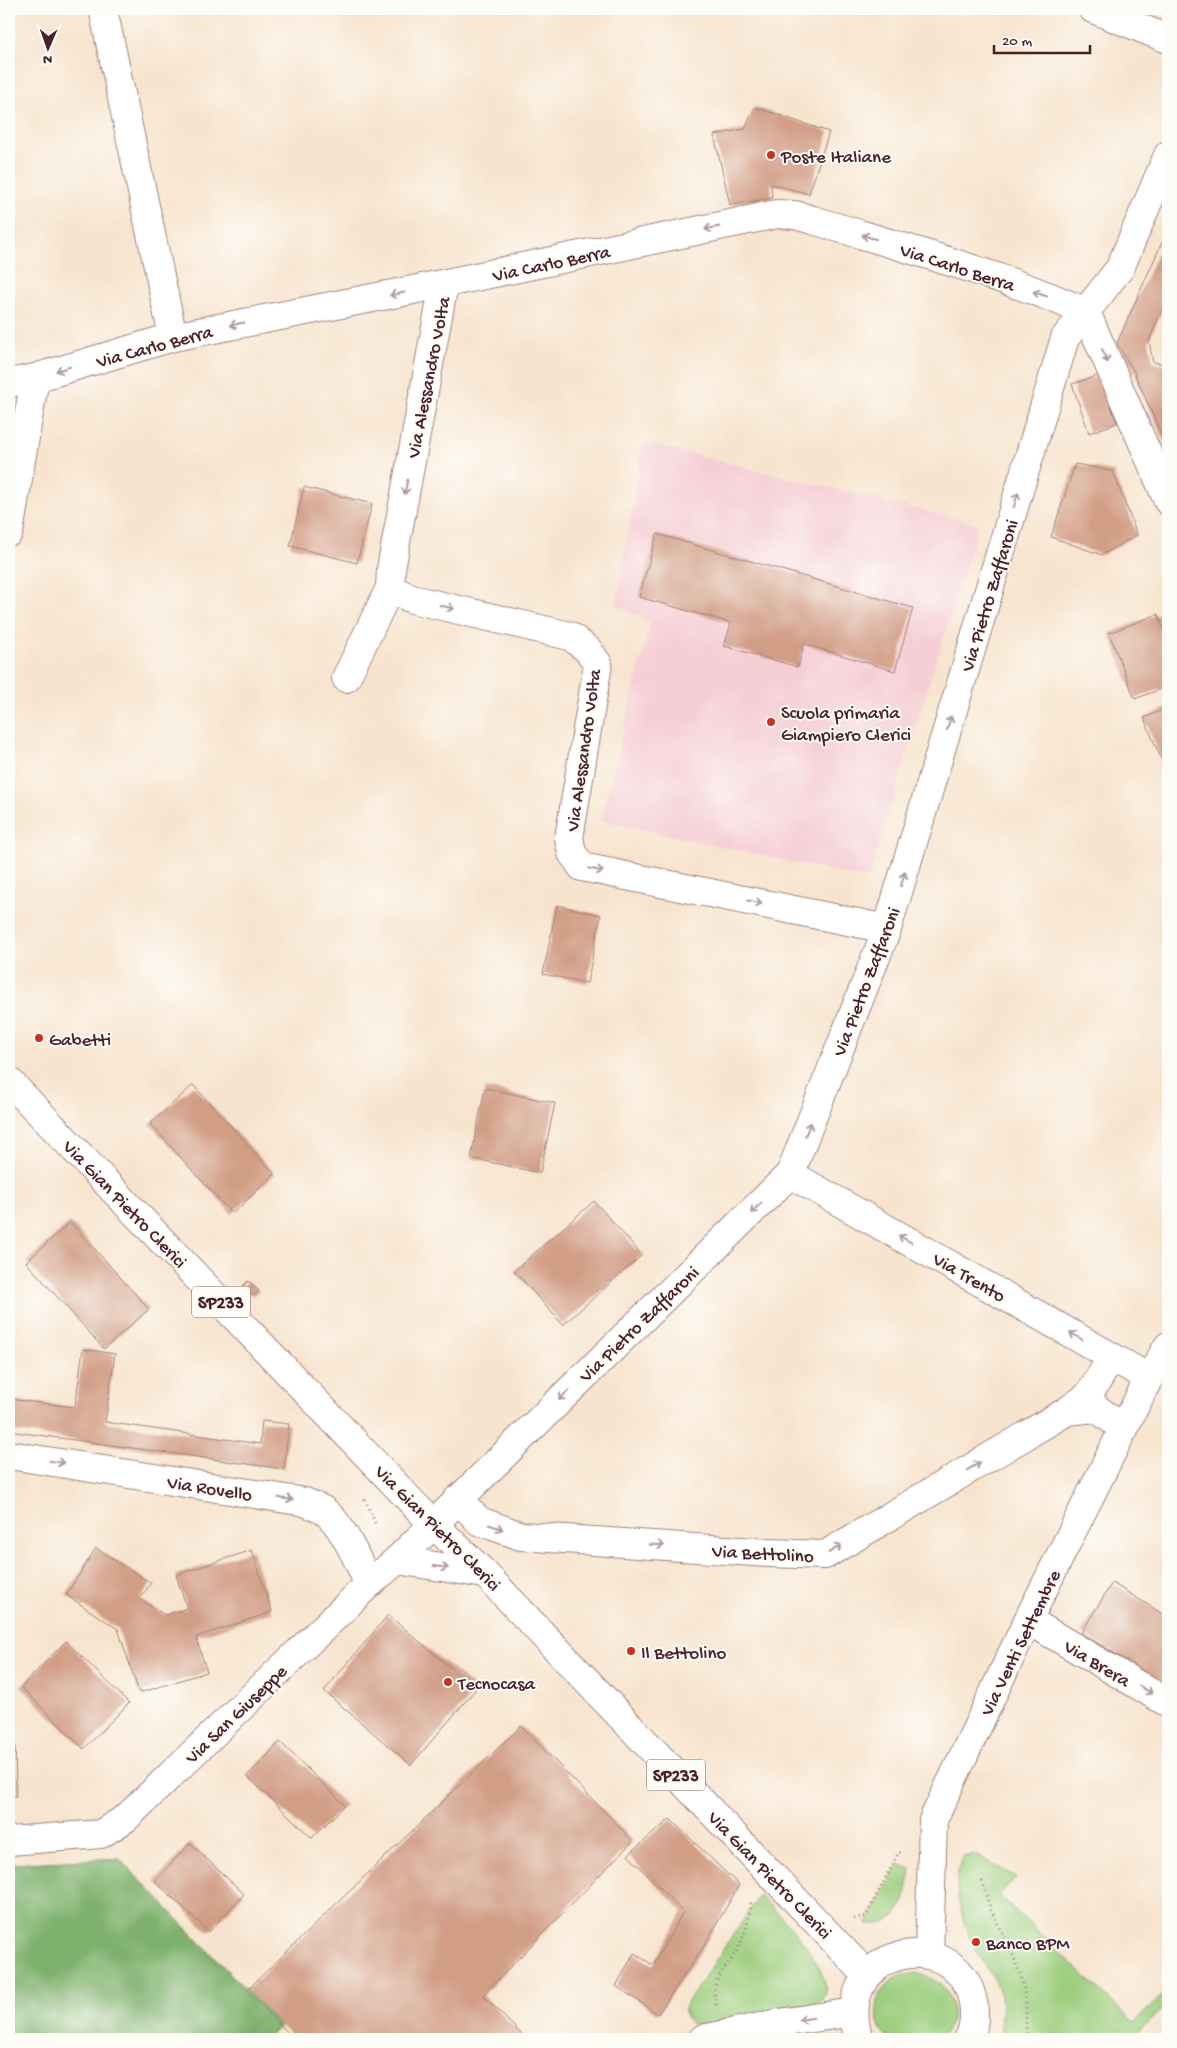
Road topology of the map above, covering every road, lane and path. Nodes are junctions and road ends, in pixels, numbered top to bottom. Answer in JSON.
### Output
{"nodes":[{"id":1,"x":103,"y":9,"type":"edge"},
{"id":2,"x":1094,"y":9,"type":"edge"},
{"id":3,"x":1168,"y":39,"type":"edge"},
{"id":4,"x":1168,"y":158,"type":"edge"},
{"id":5,"x":444,"y":284,"type":"junction"},
{"id":6,"x":1086,"y":312,"type":"junction"},
{"id":7,"x":173,"y":337,"type":"junction"},
{"id":8,"x":22,"y":380,"type":"edge"},
{"id":9,"x":1168,"y":501,"type":"edge"},
{"id":10,"x":9,"y":532,"type":"edge"},
{"id":11,"x":390,"y":588,"type":"junction"},
{"id":12,"x":346,"y":678,"type":"dead end"},
{"id":13,"x":887,"y":929,"type":"junction"},
{"id":14,"x":9,"y":1081,"type":"edge"},
{"id":15,"x":790,"y":1174,"type":"junction"},
{"id":16,"x":1168,"y":1346,"type":"edge"},
{"id":17,"x":1112,"y":1357,"type":"junction"},
{"id":18,"x":1149,"y":1378,"type":"junction"},
{"id":19,"x":1067,"y":1411,"type":"junction"},
{"id":20,"x":1124,"y":1429,"type":"junction"},
{"id":21,"x":9,"y":1455,"type":"edge"},
{"id":22,"x":458,"y":1499,"type":"junction"},
{"id":23,"x":433,"y":1524,"type":"junction"},
{"id":24,"x":397,"y":1560,"type":"junction"},
{"id":25,"x":485,"y":1574,"type":"junction"},
{"id":26,"x":369,"y":1584,"type":"junction"},
{"id":27,"x":1028,"y":1620,"type":"junction"},
{"id":28,"x":1168,"y":1703,"type":"edge"},
{"id":29,"x":9,"y":1841,"type":"edge"},
{"id":30,"x":932,"y":1866,"type":"junction"},
{"id":31,"x":982,"y":1881,"type":"dead end"},
{"id":32,"x":751,"y":1893,"type":"dead end"},
{"id":33,"x":853,"y":1919,"type":"dead end"},
{"id":34,"x":929,"y":1955,"type":"junction"},
{"id":35,"x":867,"y":1975,"type":"junction"},
{"id":36,"x":854,"y":2012,"type":"junction"},
{"id":37,"x":715,"y":2037,"type":"edge"},
{"id":38,"x":274,"y":2039,"type":"edge"},
{"id":39,"x":287,"y":2039,"type":"edge"},
{"id":40,"x":859,"y":2039,"type":"edge"},
{"id":41,"x":968,"y":2039,"type":"edge"},
{"id":42,"x":1026,"y":2039,"type":"edge"}],
"edges":[{"from":1,"to":7,"type":"street"},
{"from":2,"to":3,"type":"street"},
{"from":4,"to":6,"type":"street","name":"Via Pietro Zaffaroni"},
{"from":6,"to":5,"type":"street","name":"Via Carlo Berra","one_way":true},
{"from":5,"to":7,"type":"street","name":"Via Carlo Berra","one_way":true},
{"from":5,"to":11,"type":"street","name":"Via Alessandro Volta","one_way":true},
{"from":6,"to":9,"type":"street","one_way":true},
{"from":13,"to":6,"type":"street","name":"Via Pietro Zaffaroni","one_way":true},
{"from":7,"to":8,"type":"street","name":"Via Carlo Berra","one_way":true},
{"from":8,"to":10,"type":"street"},
{"from":11,"to":12,"type":"street","name":"Via Alessandro Volta"},
{"from":11,"to":13,"type":"street","name":"Via Alessandro Volta","one_way":true},
{"from":15,"to":13,"type":"street","name":"Via Pietro Zaffaroni","one_way":true},
{"from":14,"to":23,"type":"street","name":"Via Gian Pietro Clerici","number":"SP233"},
{"from":17,"to":15,"type":"street","name":"Via Trento","one_way":true},
{"from":15,"to":22,"type":"street","name":"Via Pietro Zaffaroni","one_way":true},
{"from":16,"to":18,"type":"street","name":"Via Venti Settembre"},
{"from":17,"to":18,"type":"street","name":"Via Trento"},
{"from":17,"to":19,"type":"street"},
{"from":18,"to":20,"type":"street","name":"Via Venti Settembre"},
{"from":19,"to":20,"type":"street","name":"Via Bettolino"},
{"from":22,"to":19,"type":"street","name":"Via Bettolino","one_way":true},
{"from":20,"to":27,"type":"street","name":"Via Venti Settembre"},
{"from":21,"to":26,"type":"street","name":"Via Rovello","one_way":true},
{"from":22,"to":23,"type":"street","name":"Via Pietro Zaffaroni"},
{"from":23,"to":24,"type":"street","name":"Via San Giuseppe"},
{"from":23,"to":25,"type":"street","name":"Via Gian Pietro Clerici","number":"SP233"},
{"from":24,"to":25,"type":"street","one_way":true},
{"from":24,"to":26,"type":"street","name":"Via San Giuseppe"},
{"from":25,"to":35,"type":"street","name":"Via Gian Pietro Clerici","number":"SP233"},
{"from":26,"to":29,"type":"street","name":"Via San Giuseppe"},
{"from":27,"to":28,"type":"street","name":"Via Brera","one_way":true},
{"from":27,"to":30,"type":"street","name":"Via Venti Settembre"},
{"from":30,"to":33,"type":"path"},
{"from":30,"to":34,"type":"street","name":"Via Venti Settembre"},
{"from":31,"to":42,"type":"path"},
{"from":32,"to":37,"type":"path"},
{"from":34,"to":35,"type":"street"},
{"from":34,"to":41,"type":"street"},
{"from":35,"to":36,"type":"street"},
{"from":36,"to":37,"type":"street","one_way":true},
{"from":36,"to":40,"type":"street"},
{"from":38,"to":39,"type":"path"}]}
